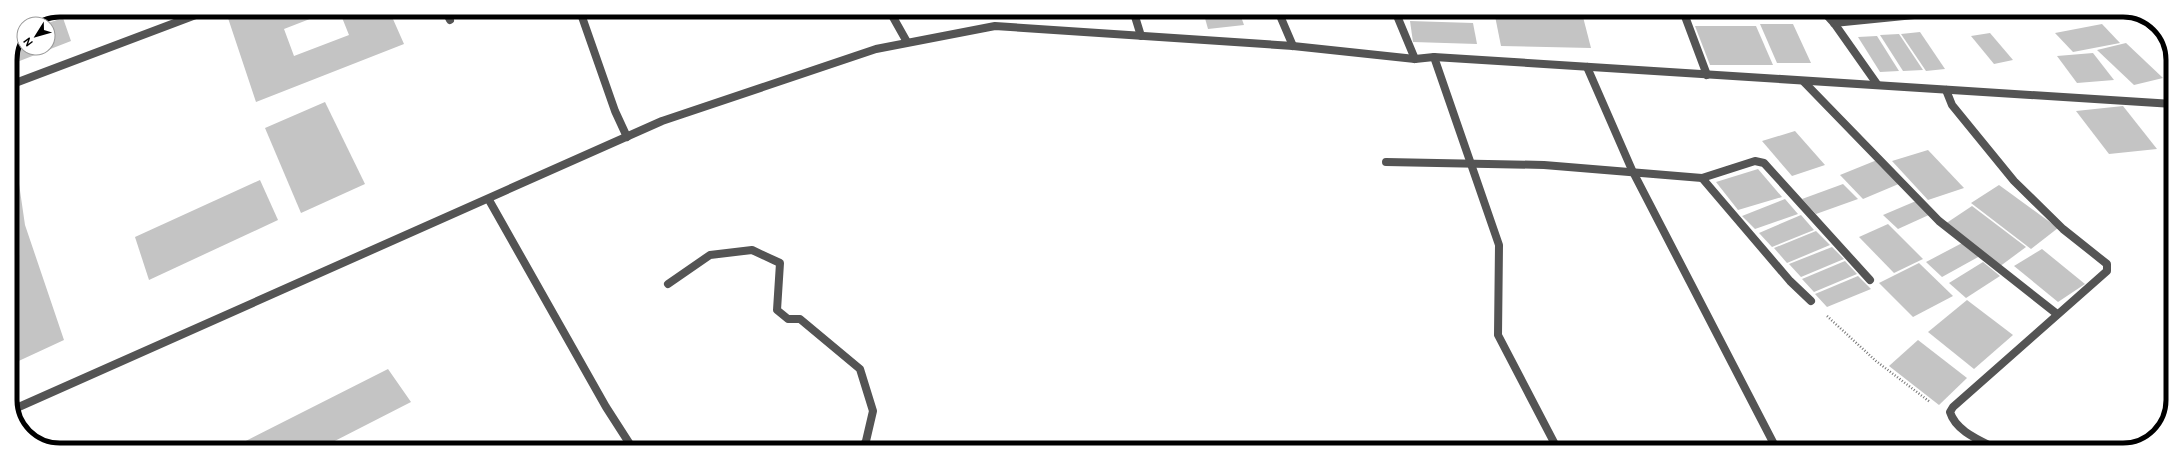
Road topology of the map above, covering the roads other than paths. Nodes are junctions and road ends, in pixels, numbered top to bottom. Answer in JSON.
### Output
{"nodes":[{"id":1,"x":190,"y":17,"type":"edge"},
{"id":2,"x":448,"y":17,"type":"edge"},
{"id":3,"x":582,"y":17,"type":"edge"},
{"id":4,"x":893,"y":17,"type":"edge"},
{"id":5,"x":1135,"y":17,"type":"edge"},
{"id":6,"x":1281,"y":17,"type":"edge"},
{"id":7,"x":1398,"y":17,"type":"edge"},
{"id":8,"x":1685,"y":17,"type":"edge"},
{"id":9,"x":1828,"y":17,"type":"edge"},
{"id":10,"x":1892,"y":17,"type":"edge"},
{"id":11,"x":450,"y":20,"type":"dead end"},
{"id":12,"x":1834,"y":23,"type":"junction"},
{"id":13,"x":1141,"y":36,"type":"junction"},
{"id":14,"x":907,"y":42,"type":"junction"},
{"id":15,"x":1293,"y":46,"type":"junction"},
{"id":16,"x":1434,"y":57,"type":"junction"},
{"id":17,"x":1415,"y":59,"type":"junction"},
{"id":18,"x":1587,"y":67,"type":"junction"},
{"id":19,"x":1707,"y":74,"type":"junction"},
{"id":20,"x":17,"y":82,"type":"edge"},
{"id":21,"x":1804,"y":82,"type":"junction"},
{"id":22,"x":1877,"y":84,"type":"junction"},
{"id":23,"x":1946,"y":90,"type":"junction"},
{"id":24,"x":2166,"y":104,"type":"edge"},
{"id":25,"x":627,"y":137,"type":"junction"},
{"id":26,"x":1469,"y":161,"type":"junction"},
{"id":27,"x":1386,"y":162,"type":"dead end"},
{"id":28,"x":1632,"y":170,"type":"junction"},
{"id":29,"x":1702,"y":178,"type":"junction"},
{"id":30,"x":489,"y":200,"type":"junction"},
{"id":31,"x":1870,"y":280,"type":"dead end"},
{"id":32,"x":668,"y":284,"type":"dead end"},
{"id":33,"x":1811,"y":301,"type":"road end"},
{"id":34,"x":2057,"y":314,"type":"junction"},
{"id":35,"x":18,"y":407,"type":"edge"},
{"id":36,"x":629,"y":443,"type":"edge"},
{"id":37,"x":865,"y":443,"type":"edge"},
{"id":38,"x":1554,"y":443,"type":"edge"},
{"id":39,"x":1773,"y":443,"type":"edge"},
{"id":40,"x":1987,"y":443,"type":"edge"}],
"edges":[{"from":1,"to":20,"type":"street"},
{"from":2,"to":11,"type":"street"},
{"from":3,"to":25,"type":"street"},
{"from":4,"to":14,"type":"street"},
{"from":5,"to":13,"type":"street"},
{"from":6,"to":15,"type":"street"},
{"from":7,"to":17,"type":"street"},
{"from":8,"to":19,"type":"street"},
{"from":9,"to":12,"type":"street"},
{"from":10,"to":12,"type":"street"},
{"from":12,"to":22,"type":"street"},
{"from":13,"to":14,"type":"street"},
{"from":13,"to":15,"type":"street"},
{"from":14,"to":25,"type":"street"},
{"from":15,"to":17,"type":"street"},
{"from":16,"to":17,"type":"street"},
{"from":16,"to":18,"type":"street"},
{"from":16,"to":26,"type":"street"},
{"from":18,"to":19,"type":"street"},
{"from":18,"to":28,"type":"street"},
{"from":19,"to":21,"type":"street"},
{"from":21,"to":22,"type":"street"},
{"from":21,"to":34,"type":"street"},
{"from":22,"to":23,"type":"street"},
{"from":23,"to":24,"type":"street"},
{"from":23,"to":34,"type":"street"},
{"from":25,"to":30,"type":"street"},
{"from":26,"to":27,"type":"street"},
{"from":26,"to":28,"type":"street"},
{"from":26,"to":38,"type":"street"},
{"from":28,"to":29,"type":"street"},
{"from":28,"to":39,"type":"street"},
{"from":29,"to":31,"type":"street"},
{"from":29,"to":33,"type":"street"},
{"from":30,"to":35,"type":"street"},
{"from":30,"to":36,"type":"street"},
{"from":32,"to":37,"type":"street"},
{"from":34,"to":40,"type":"street"}]}
